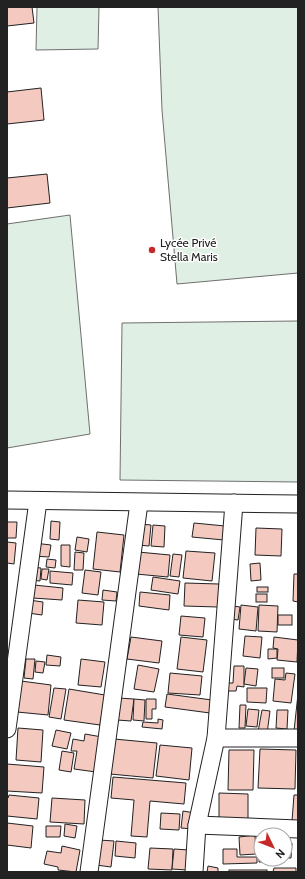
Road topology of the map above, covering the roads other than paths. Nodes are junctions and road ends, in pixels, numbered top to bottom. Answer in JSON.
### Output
{"nodes":[{"id":1,"x":7,"y":500,"type":"edge"},
{"id":2,"x":38,"y":501,"type":"junction"},
{"id":3,"x":139,"y":503,"type":"junction"},
{"id":4,"x":234,"y":503,"type":"junction"},
{"id":5,"x":298,"y":504,"type":"edge"},
{"id":6,"x":7,"y":729,"type":"edge"},
{"id":7,"x":216,"y":738,"type":"junction"},
{"id":8,"x":298,"y":738,"type":"edge"},
{"id":9,"x":197,"y":825,"type":"junction"},
{"id":10,"x":298,"y":829,"type":"edge"},
{"id":11,"x":89,"y":872,"type":"edge"},
{"id":12,"x":194,"y":872,"type":"edge"}],
"edges":[{"from":1,"to":2,"type":"street"},
{"from":2,"to":3,"type":"street"},
{"from":2,"to":6,"type":"street"},
{"from":3,"to":4,"type":"street"},
{"from":3,"to":11,"type":"street"},
{"from":4,"to":5,"type":"street"},
{"from":4,"to":7,"type":"street"},
{"from":7,"to":8,"type":"street"},
{"from":7,"to":9,"type":"street"},
{"from":9,"to":10,"type":"street"},
{"from":9,"to":12,"type":"street"}]}
